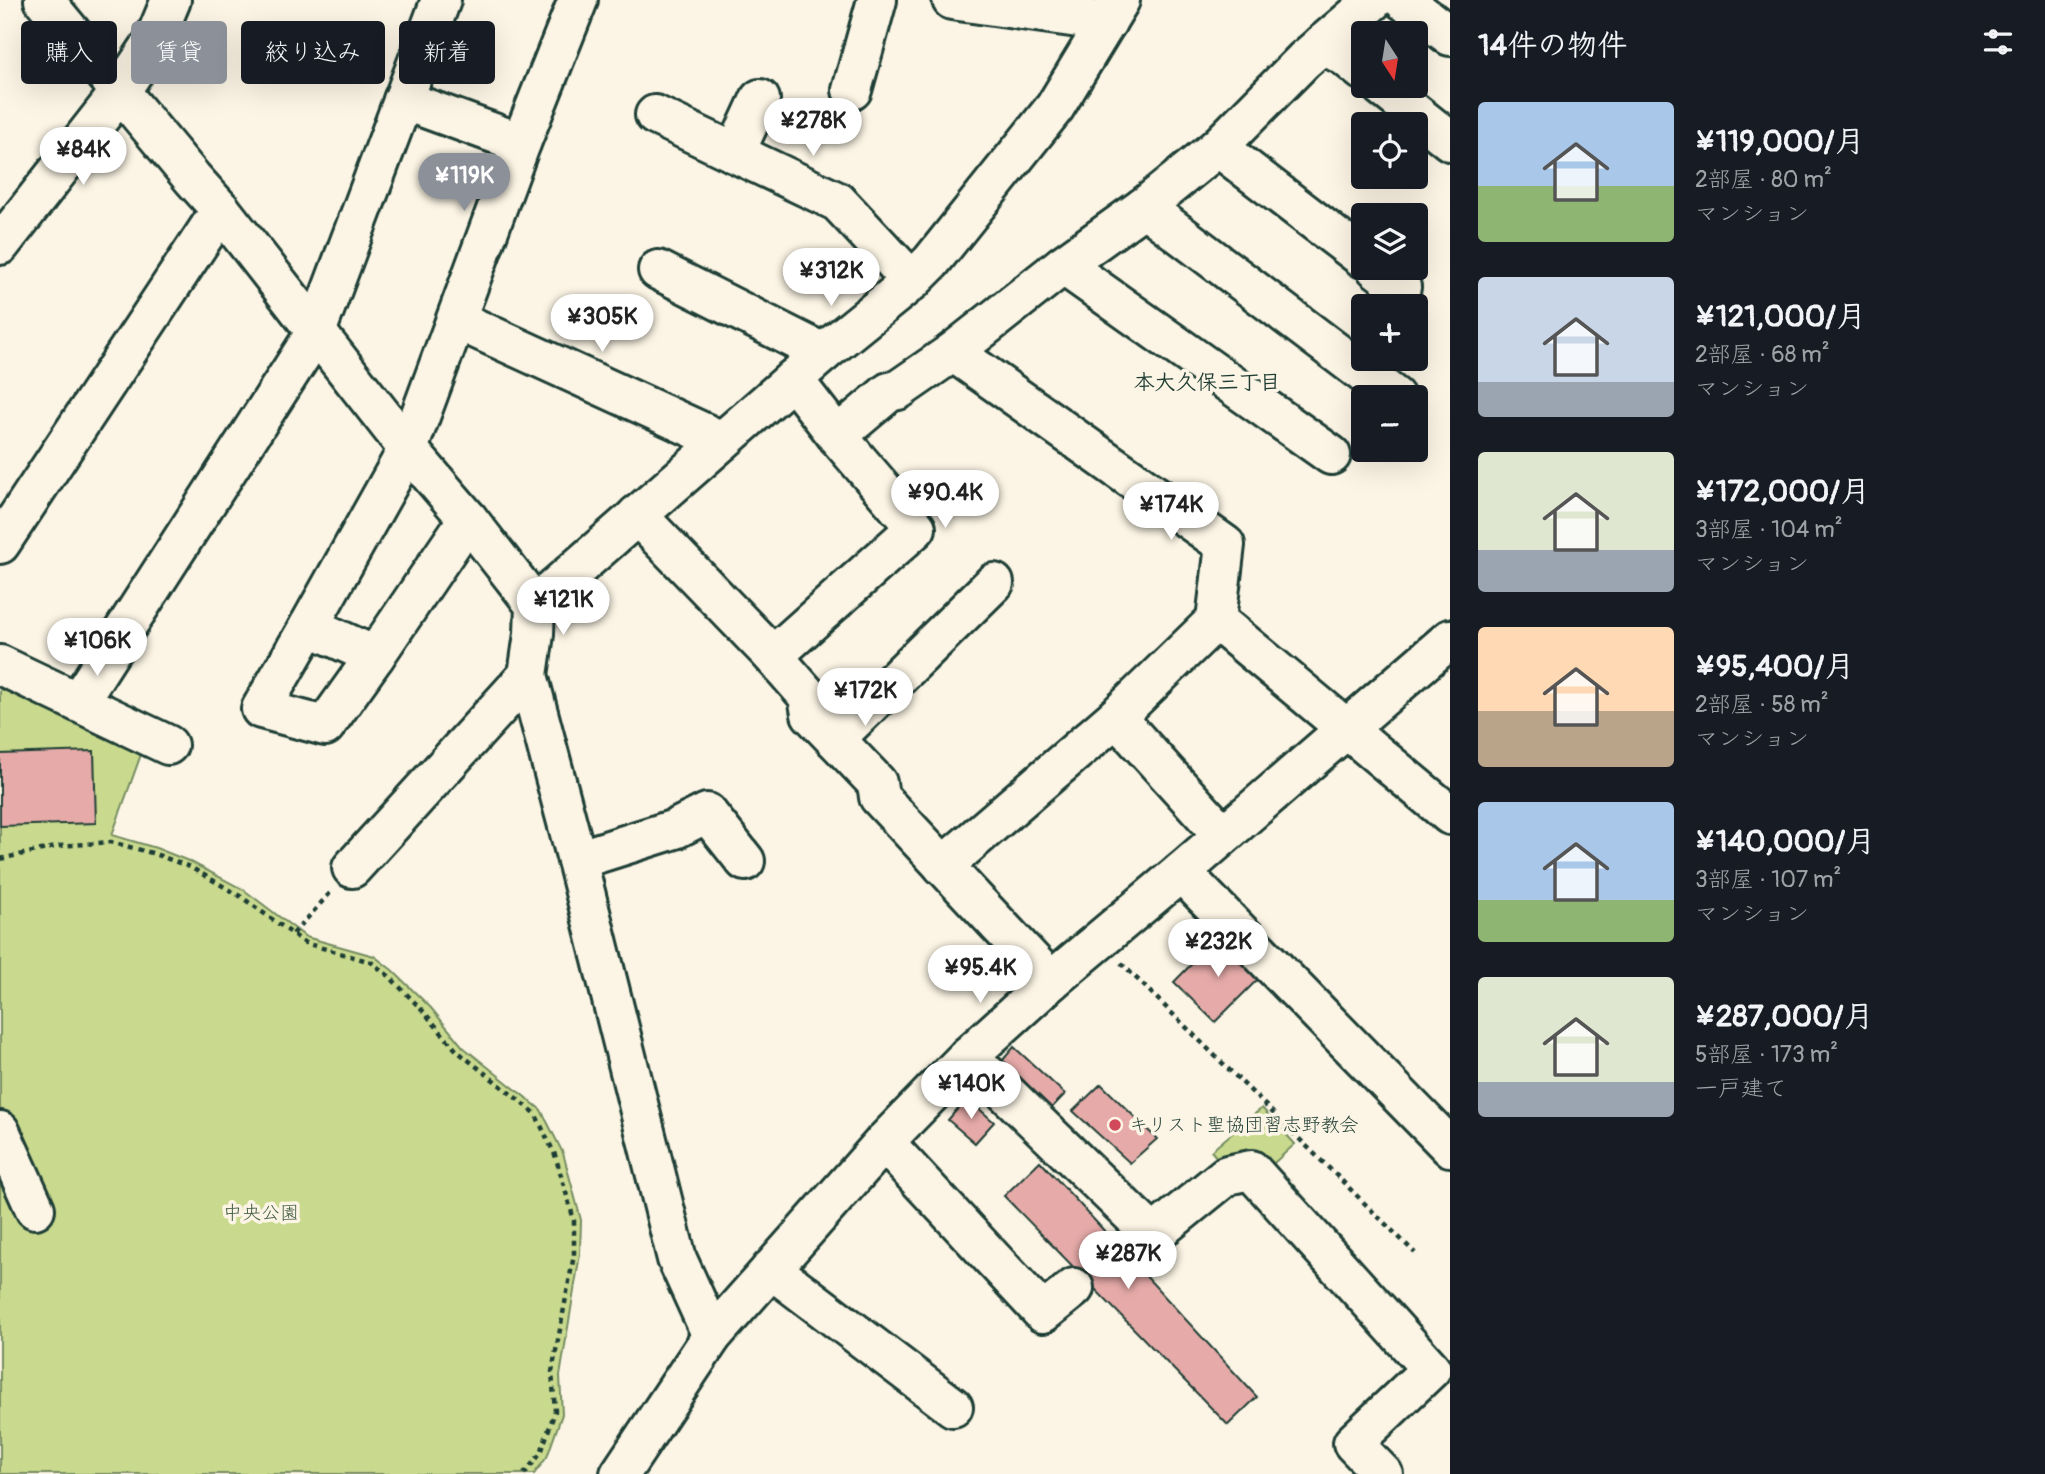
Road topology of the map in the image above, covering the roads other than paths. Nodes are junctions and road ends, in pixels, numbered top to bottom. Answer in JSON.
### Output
{"nodes":[{"id":1,"x":44,"y":0,"type":"edge"},
{"id":2,"x":171,"y":0,"type":"edge"},
{"id":3,"x":441,"y":0,"type":"edge"},
{"id":4,"x":578,"y":0,"type":"edge"},
{"id":5,"x":877,"y":0,"type":"edge"},
{"id":6,"x":952,"y":0,"type":"edge"},
{"id":7,"x":1374,"y":0,"type":"edge"},
{"id":8,"x":1403,"y":0,"type":"edge"},
{"id":9,"x":1113,"y":11,"type":"edge"},
{"id":10,"x":1450,"y":36,"type":"edge"},
{"id":11,"x":1322,"y":44,"type":"junction"},
{"id":12,"x":1351,"y":61,"type":"edge"},
{"id":13,"x":852,"y":90,"type":"dead end"},
{"id":14,"x":120,"y":92,"type":"junction"},
{"id":15,"x":1396,"y":98,"type":"edge"},
{"id":16,"x":760,"y":99,"type":"dead end"},
{"id":17,"x":403,"y":100,"type":"junction"},
{"id":18,"x":655,"y":115,"type":"dead end"},
{"id":19,"x":1450,"y":141,"type":"edge"},
{"id":20,"x":520,"y":144,"type":"junction"},
{"id":21,"x":1218,"y":147,"type":"junction"},
{"id":22,"x":735,"y":153,"type":"junction"},
{"id":23,"x":1144,"y":207,"type":"junction"},
{"id":24,"x":221,"y":210,"type":"junction"},
{"id":25,"x":0,"y":244,"type":"edge"},
{"id":26,"x":1351,"y":249,"type":"edge"},
{"id":27,"x":1063,"y":265,"type":"junction"},
{"id":28,"x":658,"y":270,"type":"dead end"},
{"id":29,"x":912,"y":281,"type":"junction"},
{"id":30,"x":457,"y":320,"type":"junction"},
{"id":31,"x":316,"y":332,"type":"junction"},
{"id":32,"x":953,"y":352,"type":"junction"},
{"id":33,"x":823,"y":353,"type":"junction"},
{"id":34,"x":793,"y":379,"type":"junction"},
{"id":35,"x":1379,"y":385,"type":"edge"},
{"id":36,"x":837,"y":436,"type":"junction"},
{"id":37,"x":722,"y":441,"type":"junction"},
{"id":38,"x":408,"y":449,"type":"junction"},
{"id":39,"x":1331,"y":455,"type":"dead end"},
{"id":40,"x":638,"y":515,"type":"junction"},
{"id":41,"x":468,"y":519,"type":"junction"},
{"id":42,"x":0,"y":544,"type":"edge"},
{"id":43,"x":993,"y":583,"type":"dead end"},
{"id":44,"x":535,"y":605,"type":"junction"},
{"id":45,"x":1216,"y":620,"type":"junction"},
{"id":46,"x":309,"y":626,"type":"junction"},
{"id":47,"x":1450,"y":639,"type":"edge"},
{"id":48,"x":375,"y":656,"type":"junction"},
{"id":49,"x":774,"y":656,"type":"junction"},
{"id":50,"x":0,"y":665,"type":"edge"},
{"id":51,"x":528,"y":675,"type":"junction"},
{"id":52,"x":78,"y":702,"type":"junction"},
{"id":53,"x":1116,"y":717,"type":"junction"},
{"id":54,"x":1348,"y":729,"type":"junction"},
{"id":55,"x":835,"y":738,"type":"junction"},
{"id":56,"x":168,"y":745,"type":"dead end"},
{"id":57,"x":1450,"y":815,"type":"edge"},
{"id":58,"x":1222,"y":834,"type":"junction"},
{"id":59,"x":577,"y":860,"type":"junction"},
{"id":60,"x":745,"y":861,"type":"dead end"},
{"id":61,"x":943,"y":866,"type":"junction"},
{"id":62,"x":352,"y":869,"type":"road end"},
{"id":63,"x":1181,"y":872,"type":"junction"},
{"id":64,"x":1051,"y":981,"type":"junction"},
{"id":65,"x":968,"y":1056,"type":"junction"},
{"id":66,"x":0,"y":1131,"type":"edge"},
{"id":67,"x":884,"y":1142,"type":"junction"},
{"id":68,"x":1450,"y":1147,"type":"edge"},
{"id":69,"x":35,"y":1209,"type":"dead end"},
{"id":70,"x":771,"y":1269,"type":"junction"},
{"id":71,"x":1074,"y":1288,"type":"dead end"},
{"id":72,"x":712,"y":1336,"type":"junction"},
{"id":73,"x":953,"y":1408,"type":"dead end"},
{"id":74,"x":620,"y":1474,"type":"edge"},
{"id":75,"x":1382,"y":1474,"type":"edge"}],
"edges":[{"from":1,"to":14,"type":"street"},
{"from":2,"to":14,"type":"street"},
{"from":3,"to":17,"type":"street"},
{"from":4,"to":20,"type":"street"},
{"from":5,"to":13,"type":"street"},
{"from":6,"to":9,"type":"street"},
{"from":7,"to":11,"type":"street"},
{"from":8,"to":10,"type":"street"},
{"from":9,"to":29,"type":"street"},
{"from":11,"to":12,"type":"street"},
{"from":11,"to":21,"type":"street"},
{"from":14,"to":24,"type":"street"},
{"from":14,"to":25,"type":"street"},
{"from":15,"to":19,"type":"street"},
{"from":16,"to":22,"type":"street"},
{"from":17,"to":20,"type":"street"},
{"from":17,"to":31,"type":"street"},
{"from":18,"to":22,"type":"street"},
{"from":20,"to":30,"type":"street"},
{"from":21,"to":23,"type":"street"},
{"from":21,"to":26,"type":"street"},
{"from":22,"to":29,"type":"street"},
{"from":23,"to":27,"type":"street"},
{"from":23,"to":35,"type":"street"},
{"from":24,"to":31,"type":"street"},
{"from":24,"to":42,"type":"street"},
{"from":27,"to":32,"type":"street"},
{"from":27,"to":39,"type":"street"},
{"from":28,"to":33,"type":"street"},
{"from":29,"to":33,"type":"street"},
{"from":30,"to":37,"type":"street"},
{"from":30,"to":38,"type":"street"},
{"from":31,"to":38,"type":"street"},
{"from":31,"to":52,"type":"street"},
{"from":32,"to":36,"type":"street"},
{"from":32,"to":45,"type":"street"},
{"from":33,"to":34,"type":"street"},
{"from":34,"to":36,"type":"street"},
{"from":34,"to":37,"type":"street"},
{"from":36,"to":49,"type":"street"},
{"from":37,"to":40,"type":"street"},
{"from":38,"to":41,"type":"street"},
{"from":38,"to":46,"type":"street"},
{"from":40,"to":44,"type":"street"},
{"from":40,"to":49,"type":"street"},
{"from":41,"to":44,"type":"street"},
{"from":41,"to":48,"type":"street"},
{"from":43,"to":55,"type":"street"},
{"from":44,"to":51,"type":"street"},
{"from":45,"to":53,"type":"street"},
{"from":45,"to":54,"type":"street"},
{"from":46,"to":48,"type":"street"},
{"from":46,"to":48,"type":"street"},
{"from":47,"to":54,"type":"street"},
{"from":49,"to":55,"type":"street"},
{"from":50,"to":52,"type":"street"},
{"from":51,"to":59,"type":"street"},
{"from":51,"to":62,"type":"street"},
{"from":52,"to":56,"type":"street"},
{"from":53,"to":58,"type":"street"},
{"from":53,"to":61,"type":"street"},
{"from":54,"to":57,"type":"street"},
{"from":54,"to":58,"type":"street"},
{"from":55,"to":61,"type":"street"},
{"from":58,"to":63,"type":"street"},
{"from":59,"to":60,"type":"street"},
{"from":59,"to":72,"type":"street"},
{"from":61,"to":64,"type":"street"},
{"from":63,"to":64,"type":"street"},
{"from":63,"to":68,"type":"street"},
{"from":64,"to":65,"type":"street"},
{"from":65,"to":67,"type":"street"},
{"from":65,"to":75,"type":"street"},
{"from":66,"to":69,"type":"street"},
{"from":67,"to":70,"type":"street"},
{"from":67,"to":71,"type":"street"},
{"from":70,"to":72,"type":"street"},
{"from":70,"to":73,"type":"street"},
{"from":72,"to":74,"type":"street"}]}
